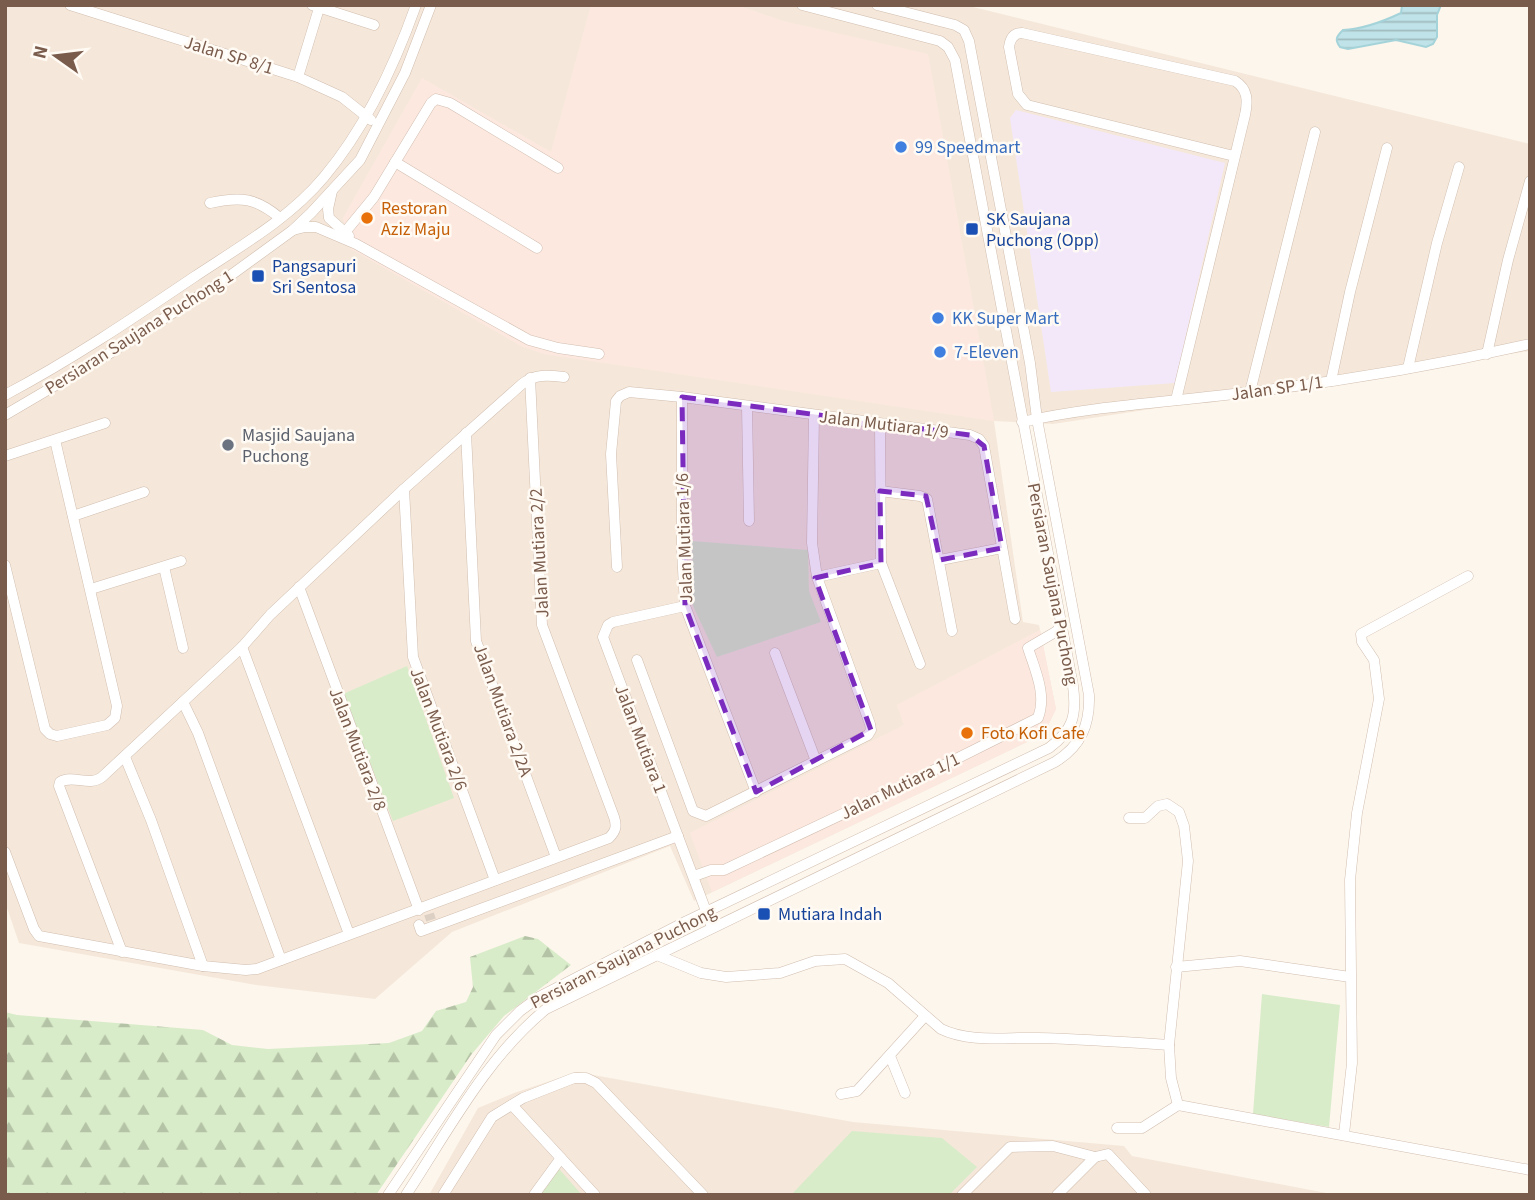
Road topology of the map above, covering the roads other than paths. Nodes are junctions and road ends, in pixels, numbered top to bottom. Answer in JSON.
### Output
{"nodes":[{"id":1,"x":70,"y":5,"type":"edge"},
{"id":2,"x":416,"y":5,"type":"edge"},
{"id":3,"x":431,"y":5,"type":"edge"},
{"id":4,"x":802,"y":5,"type":"edge"},
{"id":5,"x":877,"y":5,"type":"edge"},
{"id":6,"x":317,"y":6,"type":"edge"},
{"id":7,"x":374,"y":25,"type":"dead end"},
{"id":8,"x":298,"y":77,"type":"junction"},
{"id":9,"x":367,"y":116,"type":"junction"},
{"id":10,"x":378,"y":126,"type":"junction"},
{"id":11,"x":1315,"y":132,"type":"dead end"},
{"id":12,"x":1387,"y":148,"type":"dead end"},
{"id":13,"x":1234,"y":156,"type":"junction"},
{"id":14,"x":395,"y":162,"type":"junction"},
{"id":15,"x":1458,"y":167,"type":"dead end"},
{"id":16,"x":558,"y":168,"type":"dead end"},
{"id":17,"x":1530,"y":181,"type":"edge"},
{"id":18,"x":332,"y":190,"type":"junction"},
{"id":19,"x":210,"y":204,"type":"dead end"},
{"id":20,"x":280,"y":218,"type":"junction"},
{"id":21,"x":293,"y":230,"type":"junction"},
{"id":22,"x":346,"y":232,"type":"junction"},
{"id":23,"x":356,"y":244,"type":"junction"},
{"id":24,"x":537,"y":248,"type":"dead end"},
{"id":25,"x":1530,"y":344,"type":"edge"},
{"id":26,"x":598,"y":354,"type":"dead end"},
{"id":27,"x":1487,"y":354,"type":"junction"},
{"id":28,"x":1408,"y":368,"type":"junction"},
{"id":29,"x":564,"y":377,"type":"dead end"},
{"id":30,"x":530,"y":378,"type":"junction"},
{"id":31,"x":1331,"y":381,"type":"junction"},
{"id":32,"x":1250,"y":393,"type":"junction"},
{"id":33,"x":5,"y":395,"type":"edge"},
{"id":34,"x":682,"y":397,"type":"junction"},
{"id":35,"x":1176,"y":400,"type":"junction"},
{"id":36,"x":747,"y":406,"type":"junction"},
{"id":37,"x":5,"y":415,"type":"edge"},
{"id":38,"x":814,"y":415,"type":"junction"},
{"id":39,"x":1037,"y":419,"type":"junction"},
{"id":40,"x":1022,"y":422,"type":"junction"},
{"id":41,"x":105,"y":423,"type":"dead end"},
{"id":42,"x":880,"y":424,"type":"junction"},
{"id":43,"x":466,"y":433,"type":"junction"},
{"id":44,"x":55,"y":440,"type":"junction"},
{"id":45,"x":5,"y":456,"type":"edge"},
{"id":46,"x":404,"y":489,"type":"junction"},
{"id":47,"x":880,"y":491,"type":"junction"},
{"id":48,"x":144,"y":492,"type":"dead end"},
{"id":49,"x":74,"y":516,"type":"junction"},
{"id":50,"x":749,"y":521,"type":"dead end"},
{"id":51,"x":1002,"y":548,"type":"junction"},
{"id":52,"x":940,"y":560,"type":"junction"},
{"id":53,"x":181,"y":561,"type":"dead end"},
{"id":54,"x":881,"y":563,"type":"junction"},
{"id":55,"x":5,"y":565,"type":"edge"},
{"id":56,"x":617,"y":567,"type":"dead end"},
{"id":57,"x":164,"y":568,"type":"junction"},
{"id":58,"x":1468,"y":576,"type":"dead end"},
{"id":59,"x":817,"y":577,"type":"junction"},
{"id":60,"x":299,"y":587,"type":"junction"},
{"id":61,"x":91,"y":589,"type":"junction"},
{"id":62,"x":685,"y":606,"type":"junction"},
{"id":63,"x":1015,"y":619,"type":"dead end"},
{"id":64,"x":1061,"y":624,"type":"junction"},
{"id":65,"x":951,"y":631,"type":"dead end"},
{"id":66,"x":1042,"y":638,"type":"junction"},
{"id":67,"x":242,"y":647,"type":"junction"},
{"id":68,"x":183,"y":648,"type":"dead end"},
{"id":69,"x":1066,"y":651,"type":"junction"},
{"id":70,"x":775,"y":653,"type":"dead end"},
{"id":71,"x":637,"y":660,"type":"dead end"},
{"id":72,"x":920,"y":664,"type":"dead end"},
{"id":73,"x":183,"y":702,"type":"junction"},
{"id":74,"x":125,"y":757,"type":"junction"},
{"id":75,"x":816,"y":761,"type":"junction"},
{"id":76,"x":756,"y":792,"type":"junction"},
{"id":77,"x":1129,"y":818,"type":"dead end"},
{"id":78,"x":678,"y":836,"type":"junction"},
{"id":79,"x":5,"y":852,"type":"edge"},
{"id":80,"x":556,"y":857,"type":"junction"},
{"id":81,"x":694,"y":876,"type":"junction"},
{"id":82,"x":495,"y":880,"type":"junction"},
{"id":83,"x":707,"y":912,"type":"junction"},
{"id":84,"x":425,"y":918,"type":"junction"},
{"id":85,"x":712,"y":927,"type":"junction"},
{"id":86,"x":349,"y":934,"type":"junction"},
{"id":87,"x":121,"y":952,"type":"junction"},
{"id":88,"x":657,"y":955,"type":"junction"},
{"id":89,"x":281,"y":960,"type":"junction"},
{"id":90,"x":203,"y":966,"type":"junction"},
{"id":91,"x":1177,"y":967,"type":"junction"},
{"id":92,"x":1350,"y":977,"type":"junction"},
{"id":93,"x":925,"y":1016,"type":"junction"},
{"id":94,"x":1169,"y":1045,"type":"junction"},
{"id":95,"x":890,"y":1056,"type":"junction"},
{"id":96,"x":905,"y":1093,"type":"dead end"},
{"id":97,"x":841,"y":1094,"type":"dead end"},
{"id":98,"x":512,"y":1105,"type":"junction"},
{"id":99,"x":1178,"y":1105,"type":"junction"},
{"id":100,"x":1117,"y":1128,"type":"dead end"},
{"id":101,"x":1344,"y":1134,"type":"junction"},
{"id":102,"x":1095,"y":1157,"type":"junction"},
{"id":103,"x":561,"y":1158,"type":"junction"},
{"id":104,"x":1530,"y":1170,"type":"edge"},
{"id":105,"x":388,"y":1195,"type":"edge"},
{"id":106,"x":406,"y":1195,"type":"edge"},
{"id":107,"x":443,"y":1195,"type":"edge"},
{"id":108,"x":534,"y":1195,"type":"edge"},
{"id":109,"x":595,"y":1195,"type":"edge"},
{"id":110,"x":703,"y":1195,"type":"edge"},
{"id":111,"x":962,"y":1195,"type":"edge"},
{"id":112,"x":1057,"y":1195,"type":"edge"},
{"id":113,"x":1146,"y":1195,"type":"edge"}],
"edges":[{"from":1,"to":8,"type":"street","name":"Jalan SP 8/1"},
{"from":2,"to":9,"type":"street","name":"Persiaran Saujana Puchong 1"},
{"from":3,"to":10,"type":"street","name":"Persiaran Saujana Puchong 1"},
{"from":4,"to":40,"type":"street","name":"Persiaran Saujana Puchong"},
{"from":5,"to":39,"type":"street","name":"Persiaran Saujana Puchong"},
{"from":6,"to":7,"type":"street"},
{"from":6,"to":8,"type":"street"},
{"from":8,"to":9,"type":"street","name":"Jalan SP 8/1"},
{"from":9,"to":10,"type":"street","name":"Jalan SP 8/1"},
{"from":9,"to":20,"type":"street","name":"Persiaran Saujana Puchong 1"},
{"from":10,"to":18,"type":"street","name":"Persiaran Saujana Puchong 1"},
{"from":11,"to":32,"type":"street"},
{"from":12,"to":31,"type":"street"},
{"from":13,"to":13,"type":"street"},
{"from":13,"to":35,"type":"street"},
{"from":14,"to":16,"type":"street"},
{"from":14,"to":22,"type":"street"},
{"from":14,"to":24,"type":"street"},
{"from":15,"to":28,"type":"street"},
{"from":17,"to":27,"type":"street"},
{"from":18,"to":21,"type":"street","name":"Persiaran Saujana Puchong 1"},
{"from":18,"to":22,"type":"street"},
{"from":19,"to":20,"type":"street"},
{"from":20,"to":33,"type":"street","name":"Persiaran Saujana Puchong 1"},
{"from":21,"to":23,"type":"street"},
{"from":21,"to":37,"type":"street","name":"Persiaran Saujana Puchong 1"},
{"from":22,"to":23,"type":"street"},
{"from":23,"to":26,"type":"street"},
{"from":25,"to":27,"type":"street","name":"Jalan SP 1/1"},
{"from":27,"to":28,"type":"street","name":"Jalan SP 1/1"},
{"from":28,"to":31,"type":"street","name":"Jalan SP 1/1"},
{"from":29,"to":30,"type":"street"},
{"from":30,"to":43,"type":"street"},
{"from":30,"to":80,"type":"street","name":"Jalan Mutiara 2/2"},
{"from":31,"to":32,"type":"street","name":"Jalan SP 1/1"},
{"from":32,"to":35,"type":"street","name":"Jalan SP 1/1"},
{"from":34,"to":36,"type":"street","name":"Jalan Mutiara 1/9"},
{"from":34,"to":56,"type":"street","name":"Jalan Mutiara 1/9"},
{"from":34,"to":62,"type":"street","name":"Jalan Mutiara 1/6"},
{"from":35,"to":39,"type":"street","name":"Jalan SP 1/1"},
{"from":36,"to":38,"type":"street","name":"Jalan Mutiara 1/9"},
{"from":36,"to":50,"type":"street"},
{"from":38,"to":42,"type":"street","name":"Jalan Mutiara 1/9"},
{"from":38,"to":59,"type":"street"},
{"from":39,"to":40,"type":"street","name":"Jalan SP 1/1"},
{"from":39,"to":85,"type":"street","name":"Persiaran Saujana Puchong"},
{"from":40,"to":64,"type":"street","name":"Persiaran Saujana Puchong"},
{"from":41,"to":44,"type":"street"},
{"from":42,"to":47,"type":"street"},
{"from":42,"to":51,"type":"street","name":"Jalan Mutiara 1/9"},
{"from":43,"to":46,"type":"street"},
{"from":43,"to":80,"type":"street","name":"Jalan Mutiara 2/2A"},
{"from":44,"to":45,"type":"street"},
{"from":44,"to":49,"type":"street"},
{"from":46,"to":60,"type":"street"},
{"from":46,"to":82,"type":"street","name":"Jalan Mutiara 2/6"},
{"from":47,"to":52,"type":"street"},
{"from":47,"to":54,"type":"street"},
{"from":48,"to":49,"type":"street"},
{"from":49,"to":61,"type":"street"},
{"from":51,"to":52,"type":"street"},
{"from":51,"to":63,"type":"street","name":"Jalan Mutiara 1/9"},
{"from":52,"to":65,"type":"street"},
{"from":53,"to":57,"type":"street"},
{"from":54,"to":59,"type":"street"},
{"from":54,"to":72,"type":"street"},
{"from":55,"to":61,"type":"street"},
{"from":57,"to":61,"type":"street"},
{"from":57,"to":68,"type":"street"},
{"from":58,"to":92,"type":"street"},
{"from":59,"to":75,"type":"street"},
{"from":60,"to":67,"type":"street"},
{"from":60,"to":84,"type":"street","name":"Jalan Mutiara 2/8"},
{"from":62,"to":76,"type":"street","name":"Jalan Mutiara 1/6"},
{"from":62,"to":78,"type":"street","name":"Jalan Mutiara 1"},
{"from":64,"to":66,"type":"street"},
{"from":64,"to":69,"type":"street","name":"Persiaran Saujana Puchong"},
{"from":66,"to":69,"type":"street"},
{"from":66,"to":81,"type":"street","name":"Jalan Mutiara 1/1"},
{"from":67,"to":73,"type":"street"},
{"from":67,"to":86,"type":"street"},
{"from":69,"to":83,"type":"street","name":"Persiaran Saujana Puchong"},
{"from":70,"to":75,"type":"street"},
{"from":71,"to":76,"type":"street"},
{"from":73,"to":74,"type":"street"},
{"from":73,"to":89,"type":"street"},
{"from":74,"to":87,"type":"street"},
{"from":74,"to":90,"type":"street"},
{"from":75,"to":76,"type":"street"},
{"from":77,"to":91,"type":"street"},
{"from":78,"to":81,"type":"street","name":"Jalan Mutiara 1"},
{"from":78,"to":84,"type":"street"},
{"from":79,"to":87,"type":"street"},
{"from":80,"to":82,"type":"street"},
{"from":81,"to":83,"type":"street","name":"Jalan Mutiara 1"},
{"from":82,"to":84,"type":"street"},
{"from":83,"to":85,"type":"street","name":"Jalan Mutiara 1"},
{"from":83,"to":105,"type":"street","name":"Persiaran Saujana Puchong"},
{"from":84,"to":86,"type":"street"},
{"from":85,"to":88,"type":"street","name":"Persiaran Saujana Puchong"},
{"from":86,"to":89,"type":"street"},
{"from":87,"to":90,"type":"street"},
{"from":88,"to":93,"type":"street"},
{"from":88,"to":106,"type":"street","name":"Persiaran Saujana Puchong"},
{"from":89,"to":90,"type":"street"},
{"from":91,"to":92,"type":"street"},
{"from":91,"to":94,"type":"street"},
{"from":92,"to":101,"type":"street"},
{"from":93,"to":94,"type":"street"},
{"from":93,"to":95,"type":"street"},
{"from":94,"to":99,"type":"street"},
{"from":95,"to":96,"type":"street"},
{"from":95,"to":97,"type":"street"},
{"from":98,"to":103,"type":"street"},
{"from":98,"to":107,"type":"street"},
{"from":98,"to":110,"type":"street"},
{"from":99,"to":100,"type":"street"},
{"from":99,"to":101,"type":"street"},
{"from":101,"to":104,"type":"street"},
{"from":102,"to":111,"type":"street"},
{"from":102,"to":112,"type":"street"},
{"from":102,"to":113,"type":"street"},
{"from":103,"to":108,"type":"street"},
{"from":103,"to":109,"type":"street"}]}
